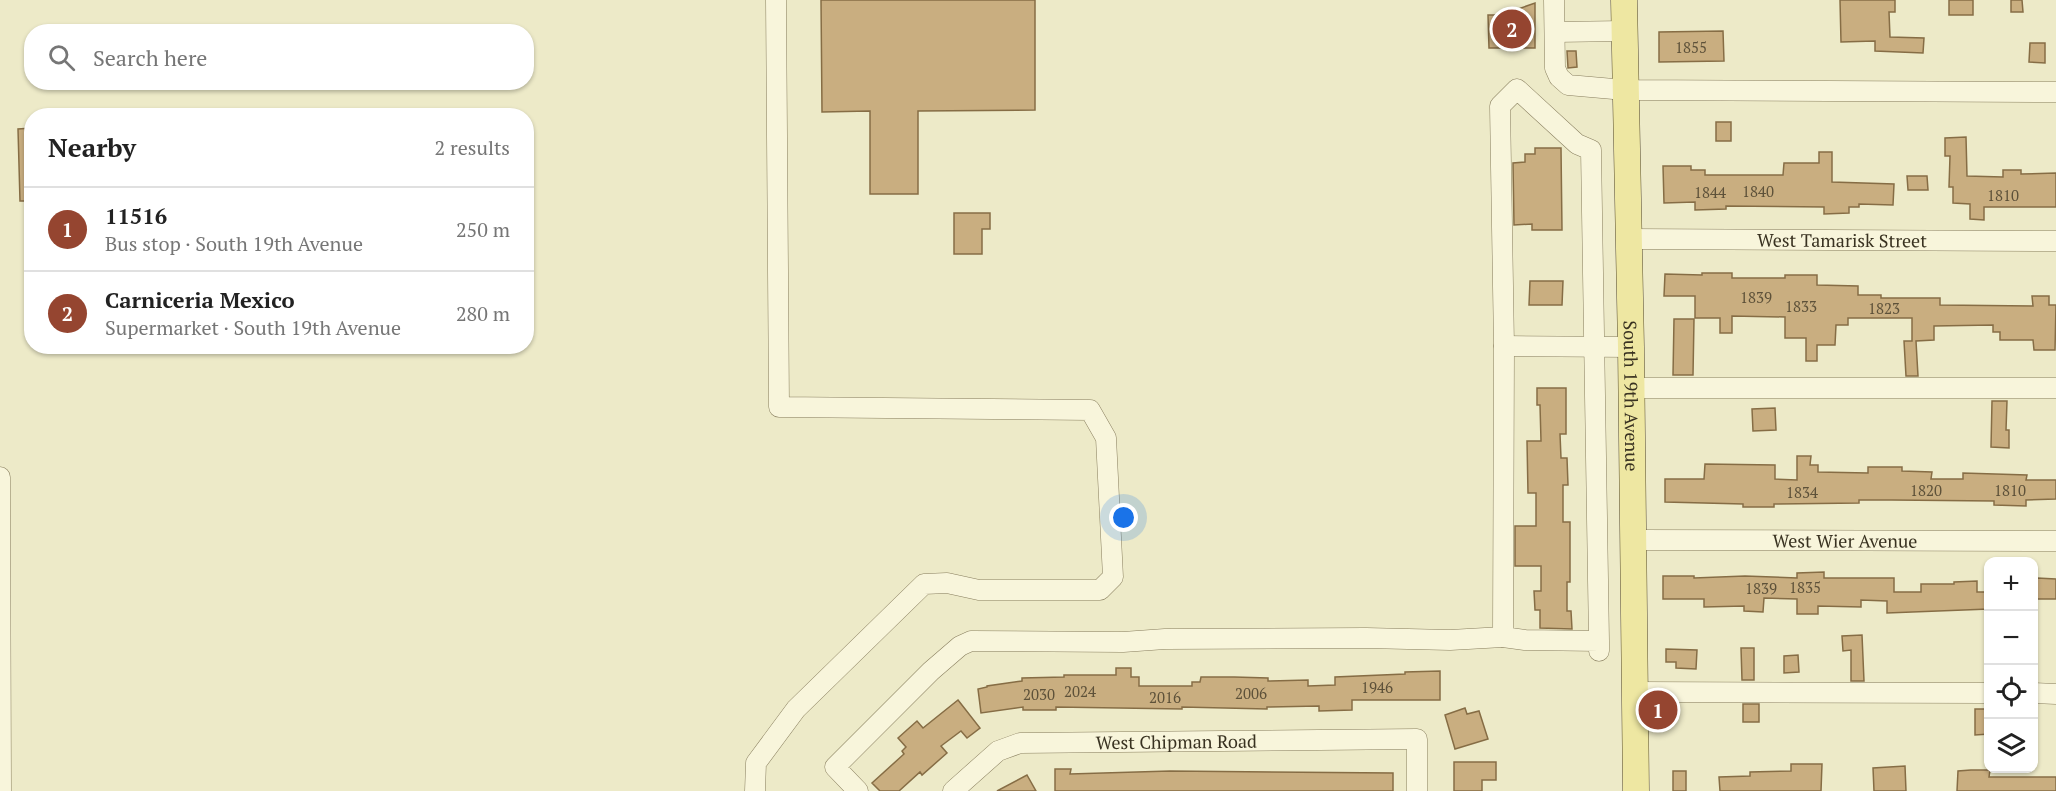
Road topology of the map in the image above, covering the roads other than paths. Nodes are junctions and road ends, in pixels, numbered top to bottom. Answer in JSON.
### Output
{"nodes":[{"id":1,"x":776,"y":0,"type":"edge"},
{"id":2,"x":1554,"y":0,"type":"edge"},
{"id":3,"x":1624,"y":0,"type":"edge"},
{"id":4,"x":1624,"y":30,"type":"junction"},
{"id":5,"x":1555,"y":32,"type":"junction"},
{"id":6,"x":1625,"y":90,"type":"junction"},
{"id":7,"x":2056,"y":92,"type":"edge"},
{"id":8,"x":1629,"y":239,"type":"junction"},
{"id":9,"x":2056,"y":241,"type":"edge"},
{"id":10,"x":1504,"y":346,"type":"junction"},
{"id":11,"x":1595,"y":346,"type":"junction"},
{"id":12,"x":1630,"y":347,"type":"junction"},
{"id":13,"x":1631,"y":388,"type":"junction"},
{"id":14,"x":2056,"y":388,"type":"edge"},
{"id":15,"x":0,"y":477,"type":"edge"},
{"id":16,"x":0,"y":501,"type":"edge"},
{"id":17,"x":1633,"y":540,"type":"junction"},
{"id":18,"x":2056,"y":541,"type":"edge"},
{"id":19,"x":1503,"y":637,"type":"junction"},
{"id":20,"x":1634,"y":692,"type":"junction"},
{"id":21,"x":1984,"y":693,"type":"edge"},
{"id":22,"x":2038,"y":693,"type":"edge"},
{"id":23,"x":2056,"y":693,"type":"edge"},
{"id":24,"x":1,"y":791,"type":"edge"},
{"id":25,"x":755,"y":791,"type":"edge"},
{"id":26,"x":858,"y":791,"type":"edge"},
{"id":27,"x":953,"y":791,"type":"edge"},
{"id":28,"x":1417,"y":791,"type":"edge"},
{"id":29,"x":1636,"y":791,"type":"edge"}],
"edges":[{"from":1,"to":25,"type":"street"},
{"from":2,"to":5,"type":"street"},
{"from":3,"to":4,"type":"main road","name":"South 19th Avenue"},
{"from":4,"to":5,"type":"street"},
{"from":4,"to":6,"type":"main road","name":"South 19th Avenue"},
{"from":5,"to":6,"type":"street"},
{"from":6,"to":7,"type":"street"},
{"from":6,"to":8,"type":"main road","name":"South 19th Avenue"},
{"from":8,"to":9,"type":"street","name":"West Tamarisk Street"},
{"from":8,"to":12,"type":"main road","name":"South 19th Avenue"},
{"from":10,"to":11,"type":"street"},
{"from":10,"to":11,"type":"street"},
{"from":10,"to":19,"type":"street"},
{"from":11,"to":12,"type":"street"},
{"from":11,"to":19,"type":"street"},
{"from":12,"to":13,"type":"main road","name":"South 19th Avenue"},
{"from":13,"to":14,"type":"street"},
{"from":13,"to":17,"type":"main road","name":"South 19th Avenue"},
{"from":15,"to":16,"type":"street"},
{"from":16,"to":24,"type":"street"},
{"from":17,"to":18,"type":"street","name":"West Wier Avenue"},
{"from":17,"to":20,"type":"main road","name":"South 19th Avenue"},
{"from":19,"to":26,"type":"street"},
{"from":20,"to":21,"type":"street"},
{"from":20,"to":29,"type":"main road","name":"South 19th Avenue"},
{"from":22,"to":23,"type":"street"},
{"from":27,"to":28,"type":"street","name":"West Chipman Road"}]}
